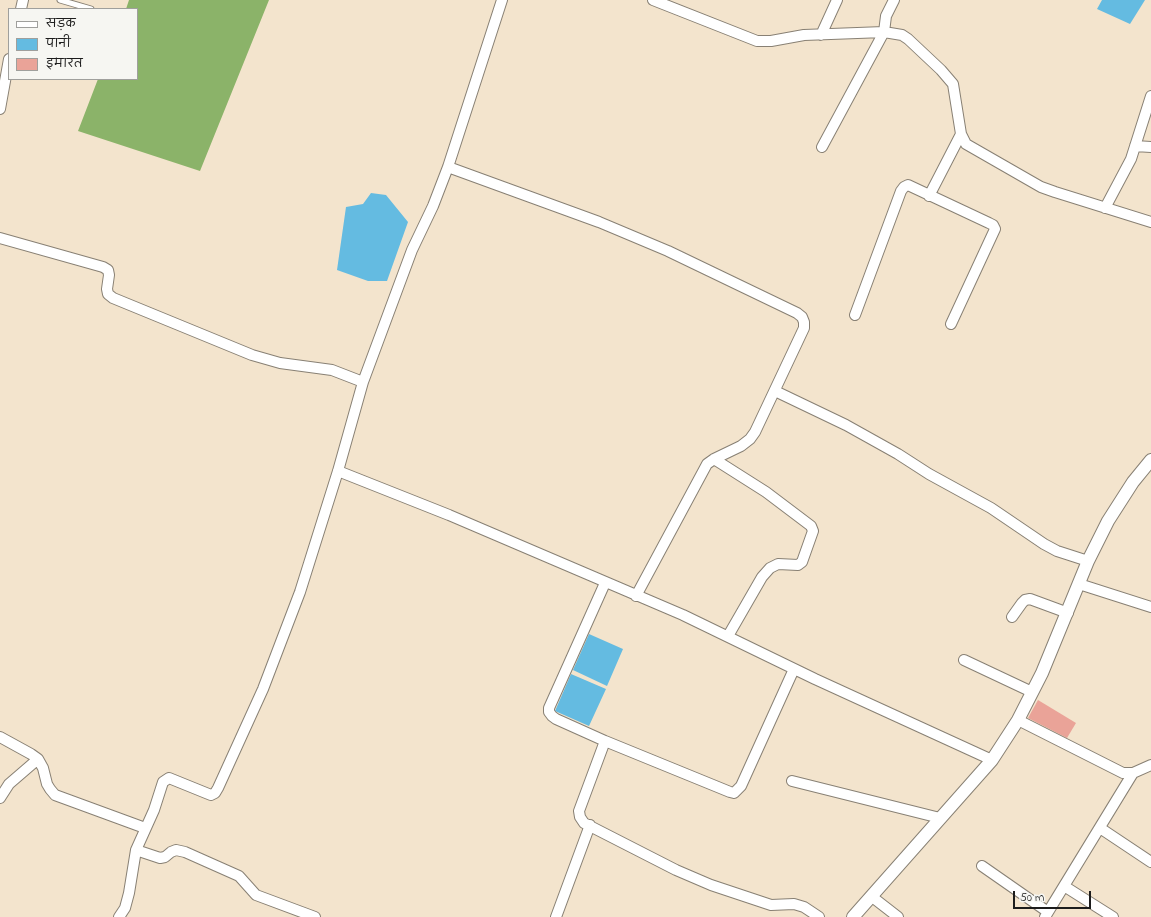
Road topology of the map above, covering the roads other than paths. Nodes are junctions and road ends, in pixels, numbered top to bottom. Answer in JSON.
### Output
{"nodes":[{"id":1,"x":60,"y":0,"type":"edge"},
{"id":2,"x":491,"y":0,"type":"edge"},
{"id":3,"x":653,"y":0,"type":"edge"},
{"id":4,"x":837,"y":0,"type":"edge"},
{"id":5,"x":894,"y":0,"type":"edge"},
{"id":6,"x":501,"y":2,"type":"edge"},
{"id":7,"x":88,"y":8,"type":"edge"},
{"id":8,"x":884,"y":32,"type":"junction"},
{"id":9,"x":821,"y":35,"type":"junction"},
{"id":10,"x":8,"y":65,"type":"edge"},
{"id":11,"x":1151,"y":96,"type":"edge"},
{"id":12,"x":0,"y":109,"type":"edge"},
{"id":13,"x":961,"y":134,"type":"junction"},
{"id":14,"x":1135,"y":146,"type":"junction"},
{"id":15,"x":822,"y":147,"type":"dead end"},
{"id":16,"x":1151,"y":147,"type":"edge"},
{"id":17,"x":448,"y":167,"type":"junction"},
{"id":18,"x":929,"y":196,"type":"junction"},
{"id":19,"x":1105,"y":208,"type":"junction"},
{"id":20,"x":1151,"y":222,"type":"edge"},
{"id":21,"x":0,"y":238,"type":"edge"},
{"id":22,"x":856,"y":315,"type":"dead end"},
{"id":23,"x":951,"y":324,"type":"dead end"},
{"id":24,"x":363,"y":382,"type":"junction"},
{"id":25,"x":775,"y":391,"type":"junction"},
{"id":26,"x":714,"y":459,"type":"junction"},
{"id":27,"x":1151,"y":460,"type":"edge"},
{"id":28,"x":338,"y":471,"type":"junction"},
{"id":29,"x":1088,"y":561,"type":"junction"},
{"id":30,"x":605,"y":583,"type":"junction"},
{"id":31,"x":1079,"y":584,"type":"junction"},
{"id":32,"x":636,"y":596,"type":"junction"},
{"id":33,"x":1151,"y":607,"type":"edge"},
{"id":34,"x":1068,"y":613,"type":"junction"},
{"id":35,"x":1012,"y":617,"type":"dead end"},
{"id":36,"x":728,"y":636,"type":"junction"},
{"id":37,"x":964,"y":660,"type":"dead end"},
{"id":38,"x":794,"y":669,"type":"junction"},
{"id":39,"x":1032,"y":692,"type":"junction"},
{"id":40,"x":1018,"y":720,"type":"junction"},
{"id":41,"x":0,"y":738,"type":"edge"},
{"id":42,"x":605,"y":740,"type":"junction"},
{"id":43,"x":38,"y":759,"type":"junction"},
{"id":44,"x":992,"y":760,"type":"junction"},
{"id":45,"x":1151,"y":765,"type":"edge"},
{"id":46,"x":1133,"y":773,"type":"junction"},
{"id":47,"x":792,"y":781,"type":"dead end"},
{"id":48,"x":0,"y":798,"type":"edge"},
{"id":49,"x":940,"y":818,"type":"junction"},
{"id":50,"x":590,"y":825,"type":"junction"},
{"id":51,"x":145,"y":828,"type":"junction"},
{"id":52,"x":1100,"y":828,"type":"junction"},
{"id":53,"x":136,"y":850,"type":"junction"},
{"id":54,"x":1151,"y":862,"type":"edge"},
{"id":55,"x":982,"y":866,"type":"dead end"},
{"id":56,"x":1064,"y":886,"type":"junction"},
{"id":57,"x":871,"y":896,"type":"junction"},
{"id":58,"x":1046,"y":914,"type":"edge"},
{"id":59,"x":119,"y":917,"type":"edge"},
{"id":60,"x":315,"y":917,"type":"edge"},
{"id":61,"x":556,"y":917,"type":"edge"},
{"id":62,"x":819,"y":917,"type":"edge"},
{"id":63,"x":852,"y":917,"type":"edge"},
{"id":64,"x":898,"y":917,"type":"edge"},
{"id":65,"x":1113,"y":917,"type":"edge"}],
"edges":[{"from":1,"to":7,"type":"lane"},
{"from":2,"to":6,"type":"street"},
{"from":3,"to":9,"type":"street"},
{"from":4,"to":9,"type":"street"},
{"from":5,"to":8,"type":"street"},
{"from":6,"to":17,"type":"street"},
{"from":8,"to":9,"type":"street"},
{"from":8,"to":13,"type":"street"},
{"from":8,"to":15,"type":"street"},
{"from":10,"to":12,"type":"street"},
{"from":11,"to":14,"type":"street"},
{"from":13,"to":18,"type":"street"},
{"from":13,"to":19,"type":"street"},
{"from":14,"to":16,"type":"street"},
{"from":14,"to":19,"type":"street"},
{"from":17,"to":24,"type":"street"},
{"from":17,"to":25,"type":"street"},
{"from":18,"to":22,"type":"street"},
{"from":18,"to":23,"type":"street"},
{"from":19,"to":20,"type":"street"},
{"from":21,"to":24,"type":"street"},
{"from":24,"to":28,"type":"street"},
{"from":25,"to":26,"type":"street"},
{"from":25,"to":29,"type":"street"},
{"from":26,"to":32,"type":"street"},
{"from":26,"to":36,"type":"street"},
{"from":27,"to":29,"type":"street"},
{"from":28,"to":30,"type":"street"},
{"from":28,"to":51,"type":"street"},
{"from":29,"to":31,"type":"street"},
{"from":30,"to":32,"type":"street"},
{"from":30,"to":42,"type":"street"},
{"from":31,"to":33,"type":"street"},
{"from":31,"to":34,"type":"street"},
{"from":32,"to":36,"type":"street"},
{"from":34,"to":35,"type":"street"},
{"from":34,"to":39,"type":"street"},
{"from":36,"to":38,"type":"street"},
{"from":37,"to":39,"type":"street"},
{"from":38,"to":42,"type":"street"},
{"from":38,"to":44,"type":"street"},
{"from":39,"to":40,"type":"street"},
{"from":40,"to":44,"type":"street"},
{"from":40,"to":46,"type":"street"},
{"from":41,"to":43,"type":"street"},
{"from":42,"to":50,"type":"street"},
{"from":43,"to":48,"type":"street"},
{"from":43,"to":51,"type":"street"},
{"from":44,"to":49,"type":"street"},
{"from":45,"to":46,"type":"street"},
{"from":46,"to":52,"type":"street"},
{"from":47,"to":49,"type":"street"},
{"from":49,"to":57,"type":"street"},
{"from":50,"to":61,"type":"street"},
{"from":50,"to":62,"type":"street"},
{"from":51,"to":53,"type":"street"},
{"from":52,"to":54,"type":"street"},
{"from":52,"to":56,"type":"street"},
{"from":53,"to":59,"type":"street"},
{"from":53,"to":60,"type":"street"},
{"from":55,"to":58,"type":"street"},
{"from":56,"to":58,"type":"street"},
{"from":56,"to":65,"type":"street"},
{"from":57,"to":63,"type":"street"},
{"from":57,"to":64,"type":"street"}]}
